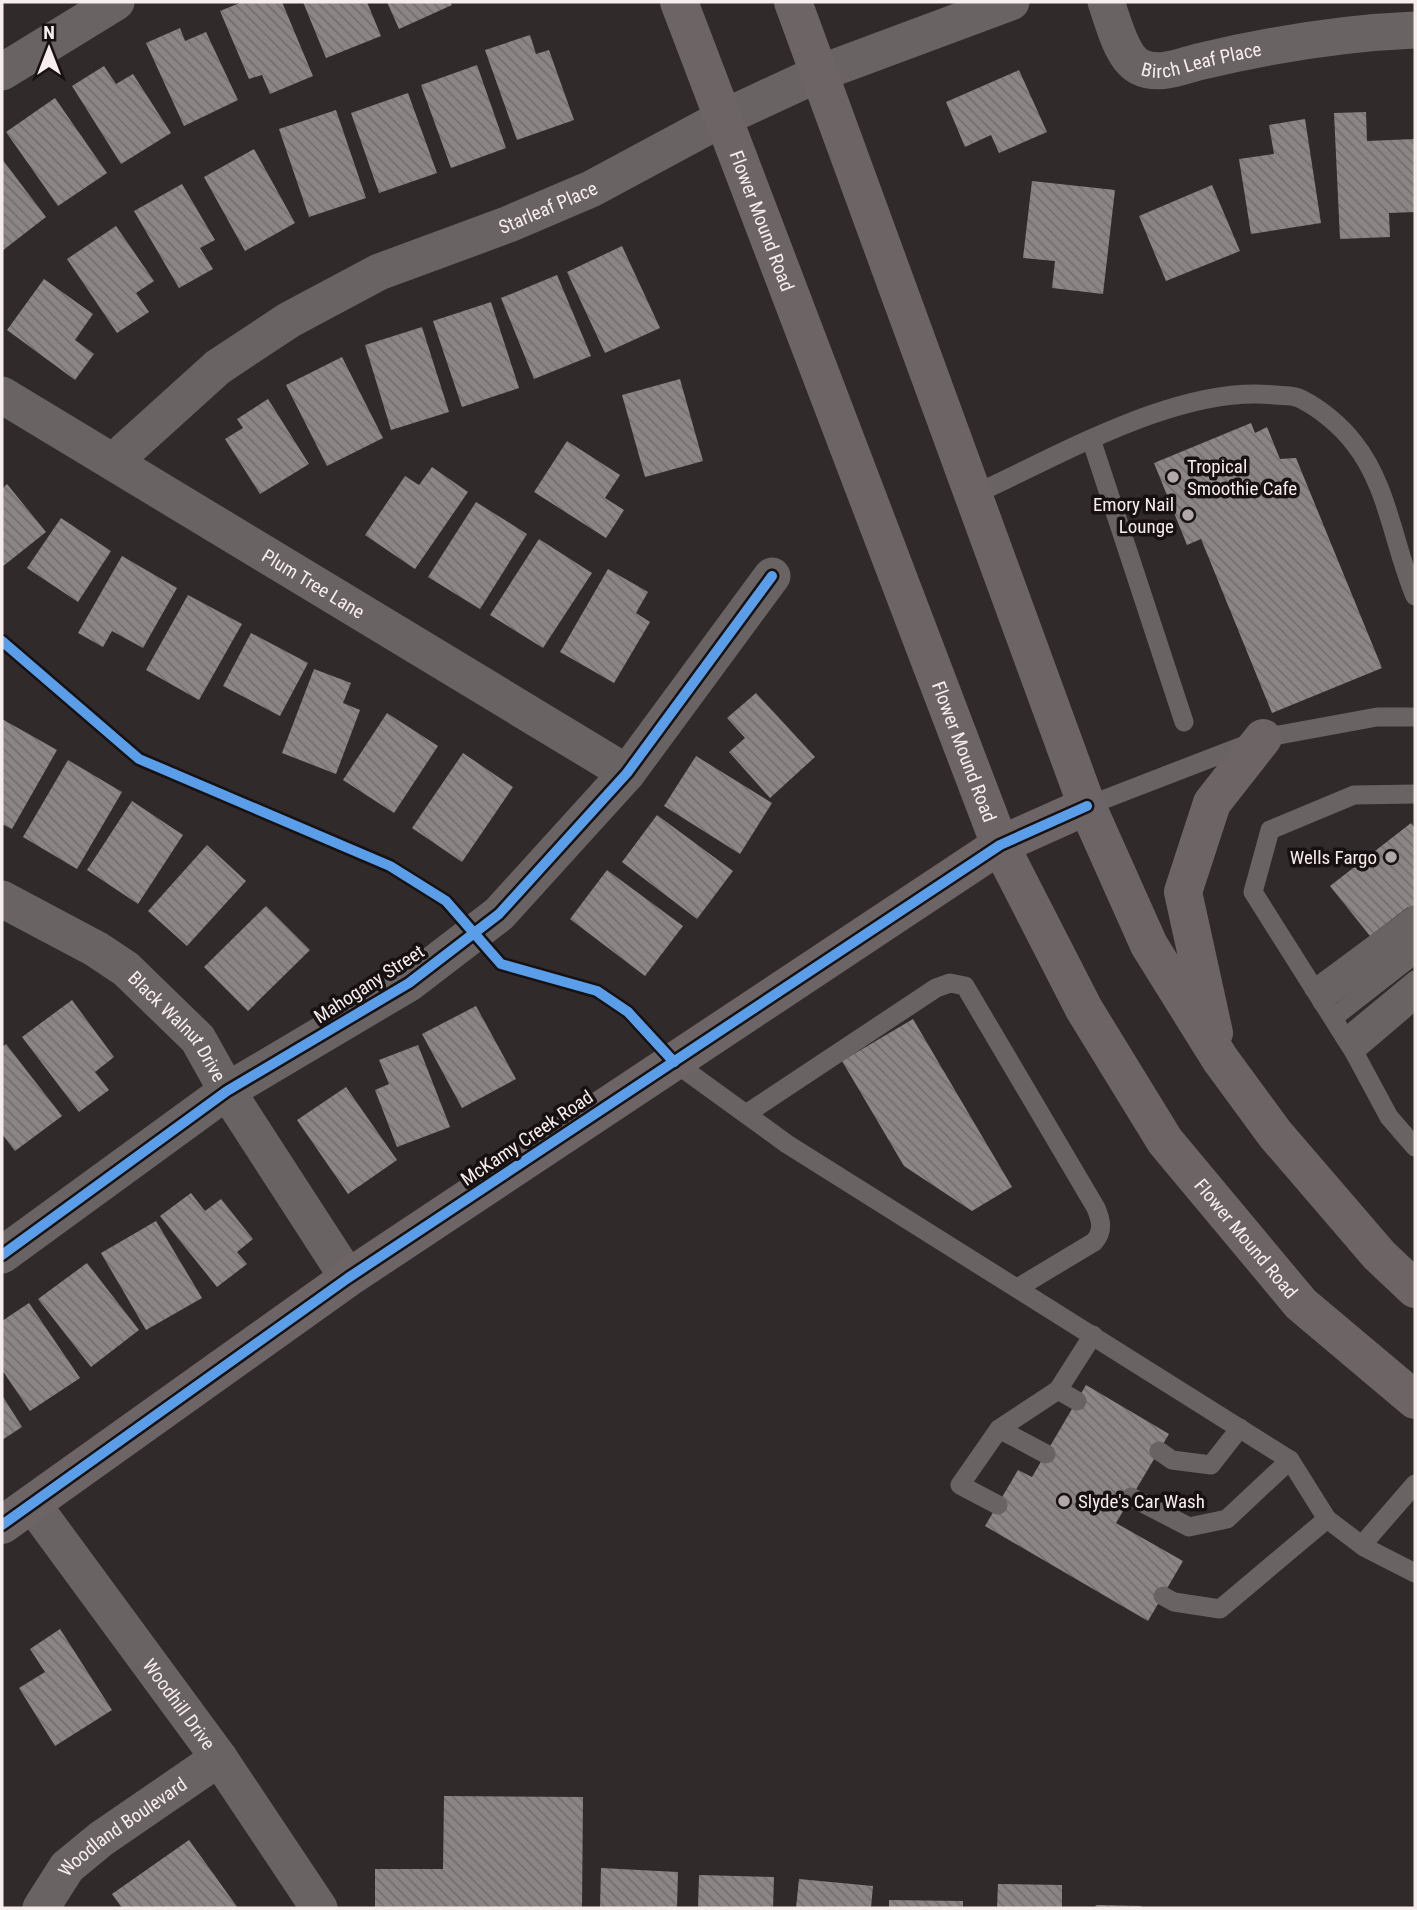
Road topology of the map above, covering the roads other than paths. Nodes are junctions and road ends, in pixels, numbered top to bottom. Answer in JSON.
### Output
{"nodes":[{"id":1,"x":116,"y":2,"type":"edge"},
{"id":2,"x":679,"y":2,"type":"edge"},
{"id":3,"x":793,"y":2,"type":"edge"},
{"id":4,"x":1011,"y":2,"type":"edge"},
{"id":5,"x":1106,"y":2,"type":"edge"},
{"id":6,"x":1415,"y":30,"type":"edge"},
{"id":7,"x":2,"y":72,"type":"edge"},
{"id":8,"x":820,"y":73,"type":"junction"},
{"id":9,"x":723,"y":118,"type":"junction"},
{"id":10,"x":2,"y":395,"type":"edge"},
{"id":11,"x":1091,"y":439,"type":"junction"},
{"id":12,"x":114,"y":461,"type":"junction"},
{"id":13,"x":975,"y":494,"type":"junction"},
{"id":14,"x":772,"y":576,"type":"dead end"},
{"id":15,"x":1415,"y":596,"type":"edge"},
{"id":16,"x":1415,"y":717,"type":"edge"},
{"id":17,"x":1184,"y":722,"type":"dead end"},
{"id":18,"x":1263,"y":738,"type":"junction"},
{"id":19,"x":627,"y":773,"type":"junction"},
{"id":20,"x":1415,"y":794,"type":"edge"},
{"id":21,"x":1087,"y":806,"type":"junction"},
{"id":22,"x":1000,"y":845,"type":"junction"},
{"id":23,"x":2,"y":899,"type":"edge"},
{"id":24,"x":1415,"y":924,"type":"edge"},
{"id":25,"x":1415,"y":954,"type":"edge"},
{"id":26,"x":1415,"y":980,"type":"edge"},
{"id":27,"x":1415,"y":1000,"type":"edge"},
{"id":28,"x":1323,"y":1003,"type":"junction"},
{"id":29,"x":1349,"y":1045,"type":"junction"},
{"id":30,"x":1220,"y":1059,"type":"junction"},
{"id":31,"x":674,"y":1062,"type":"junction"},
{"id":32,"x":227,"y":1091,"type":"junction"},
{"id":33,"x":746,"y":1114,"type":"junction"},
{"id":34,"x":1415,"y":1147,"type":"edge"},
{"id":35,"x":2,"y":1255,"type":"edge"},
{"id":36,"x":348,"y":1278,"type":"junction"},
{"id":37,"x":1019,"y":1287,"type":"junction"},
{"id":38,"x":1415,"y":1289,"type":"edge"},
{"id":39,"x":1093,"y":1335,"type":"junction"},
{"id":40,"x":1058,"y":1390,"type":"junction"},
{"id":41,"x":1415,"y":1400,"type":"edge"},
{"id":42,"x":1077,"y":1401,"type":"dead end"},
{"id":43,"x":1240,"y":1428,"type":"junction"},
{"id":44,"x":999,"y":1429,"type":"junction"},
{"id":45,"x":1159,"y":1451,"type":"dead end"},
{"id":46,"x":1046,"y":1454,"type":"dead end"},
{"id":47,"x":1290,"y":1460,"type":"junction"},
{"id":48,"x":1415,"y":1484,"type":"edge"},
{"id":49,"x":1131,"y":1497,"type":"dead end"},
{"id":50,"x":998,"y":1505,"type":"dead end"},
{"id":51,"x":17,"y":1515,"type":"edge"},
{"id":52,"x":1327,"y":1519,"type":"junction"},
{"id":53,"x":1362,"y":1545,"type":"junction"},
{"id":54,"x":1415,"y":1573,"type":"edge"},
{"id":55,"x":1163,"y":1596,"type":"dead end"},
{"id":56,"x":219,"y":1758,"type":"junction"},
{"id":57,"x":41,"y":1908,"type":"edge"},
{"id":58,"x":319,"y":1908,"type":"edge"}],
"edges":[{"from":1,"to":7,"type":"street"},
{"from":2,"to":9,"type":"main road","name":"Flower Mound Road"},
{"from":3,"to":8,"type":"main road"},
{"from":4,"to":8,"type":"street","name":"Starleaf Place"},
{"from":5,"to":6,"type":"street","name":"Birch Leaf Place"},
{"from":8,"to":9,"type":"street","name":"Starleaf Place"},
{"from":8,"to":13,"type":"main road"},
{"from":9,"to":12,"type":"street","name":"Starleaf Place"},
{"from":9,"to":22,"type":"main road","name":"Flower Mound Road"},
{"from":10,"to":12,"type":"street","name":"Plum Tree Lane"},
{"from":11,"to":13,"type":"lane"},
{"from":11,"to":15,"type":"lane"},
{"from":11,"to":17,"type":"lane"},
{"from":12,"to":19,"type":"street","name":"Plum Tree Lane"},
{"from":13,"to":21,"type":"main road"},
{"from":14,"to":19,"type":"street","name":"Mahogany Street"},
{"from":16,"to":18,"type":"lane"},
{"from":18,"to":21,"type":"lane"},
{"from":18,"to":30,"type":"main road"},
{"from":19,"to":32,"type":"street","name":"Mahogany Street"},
{"from":20,"to":28,"type":"lane"},
{"from":21,"to":22,"type":"main road","name":"McKamy Creek Road"},
{"from":21,"to":30,"type":"main road"},
{"from":22,"to":31,"type":"main road","name":"McKamy Creek Road"},
{"from":22,"to":41,"type":"main road","name":"Flower Mound Road"},
{"from":23,"to":32,"type":"street","name":"Black Walnut Drive"},
{"from":24,"to":28,"type":"lane"},
{"from":25,"to":28,"type":"lane"},
{"from":26,"to":29,"type":"lane"},
{"from":27,"to":29,"type":"lane"},
{"from":28,"to":29,"type":"lane"},
{"from":29,"to":34,"type":"lane"},
{"from":30,"to":38,"type":"main road"},
{"from":31,"to":33,"type":"lane"},
{"from":31,"to":36,"type":"main road","name":"McKamy Creek Road"},
{"from":32,"to":35,"type":"street","name":"Mahogany Street"},
{"from":32,"to":36,"type":"street","name":"Black Walnut Drive"},
{"from":33,"to":37,"type":"lane"},
{"from":33,"to":37,"type":"lane"},
{"from":36,"to":51,"type":"main road","name":"McKamy Creek Road"},
{"from":37,"to":39,"type":"lane"},
{"from":39,"to":40,"type":"lane"},
{"from":39,"to":43,"type":"lane"},
{"from":40,"to":42,"type":"lane"},
{"from":40,"to":44,"type":"lane"},
{"from":43,"to":45,"type":"lane"},
{"from":43,"to":47,"type":"lane"},
{"from":44,"to":46,"type":"lane"},
{"from":44,"to":50,"type":"lane"},
{"from":47,"to":49,"type":"lane"},
{"from":47,"to":52,"type":"lane"},
{"from":48,"to":53,"type":"lane"},
{"from":51,"to":56,"type":"street","name":"Woodhill Drive"},
{"from":52,"to":53,"type":"lane"},
{"from":52,"to":55,"type":"lane"},
{"from":53,"to":54,"type":"lane"},
{"from":56,"to":57,"type":"street","name":"Woodland Boulevard"},
{"from":56,"to":58,"type":"street","name":"Woodhill Drive"}]}
